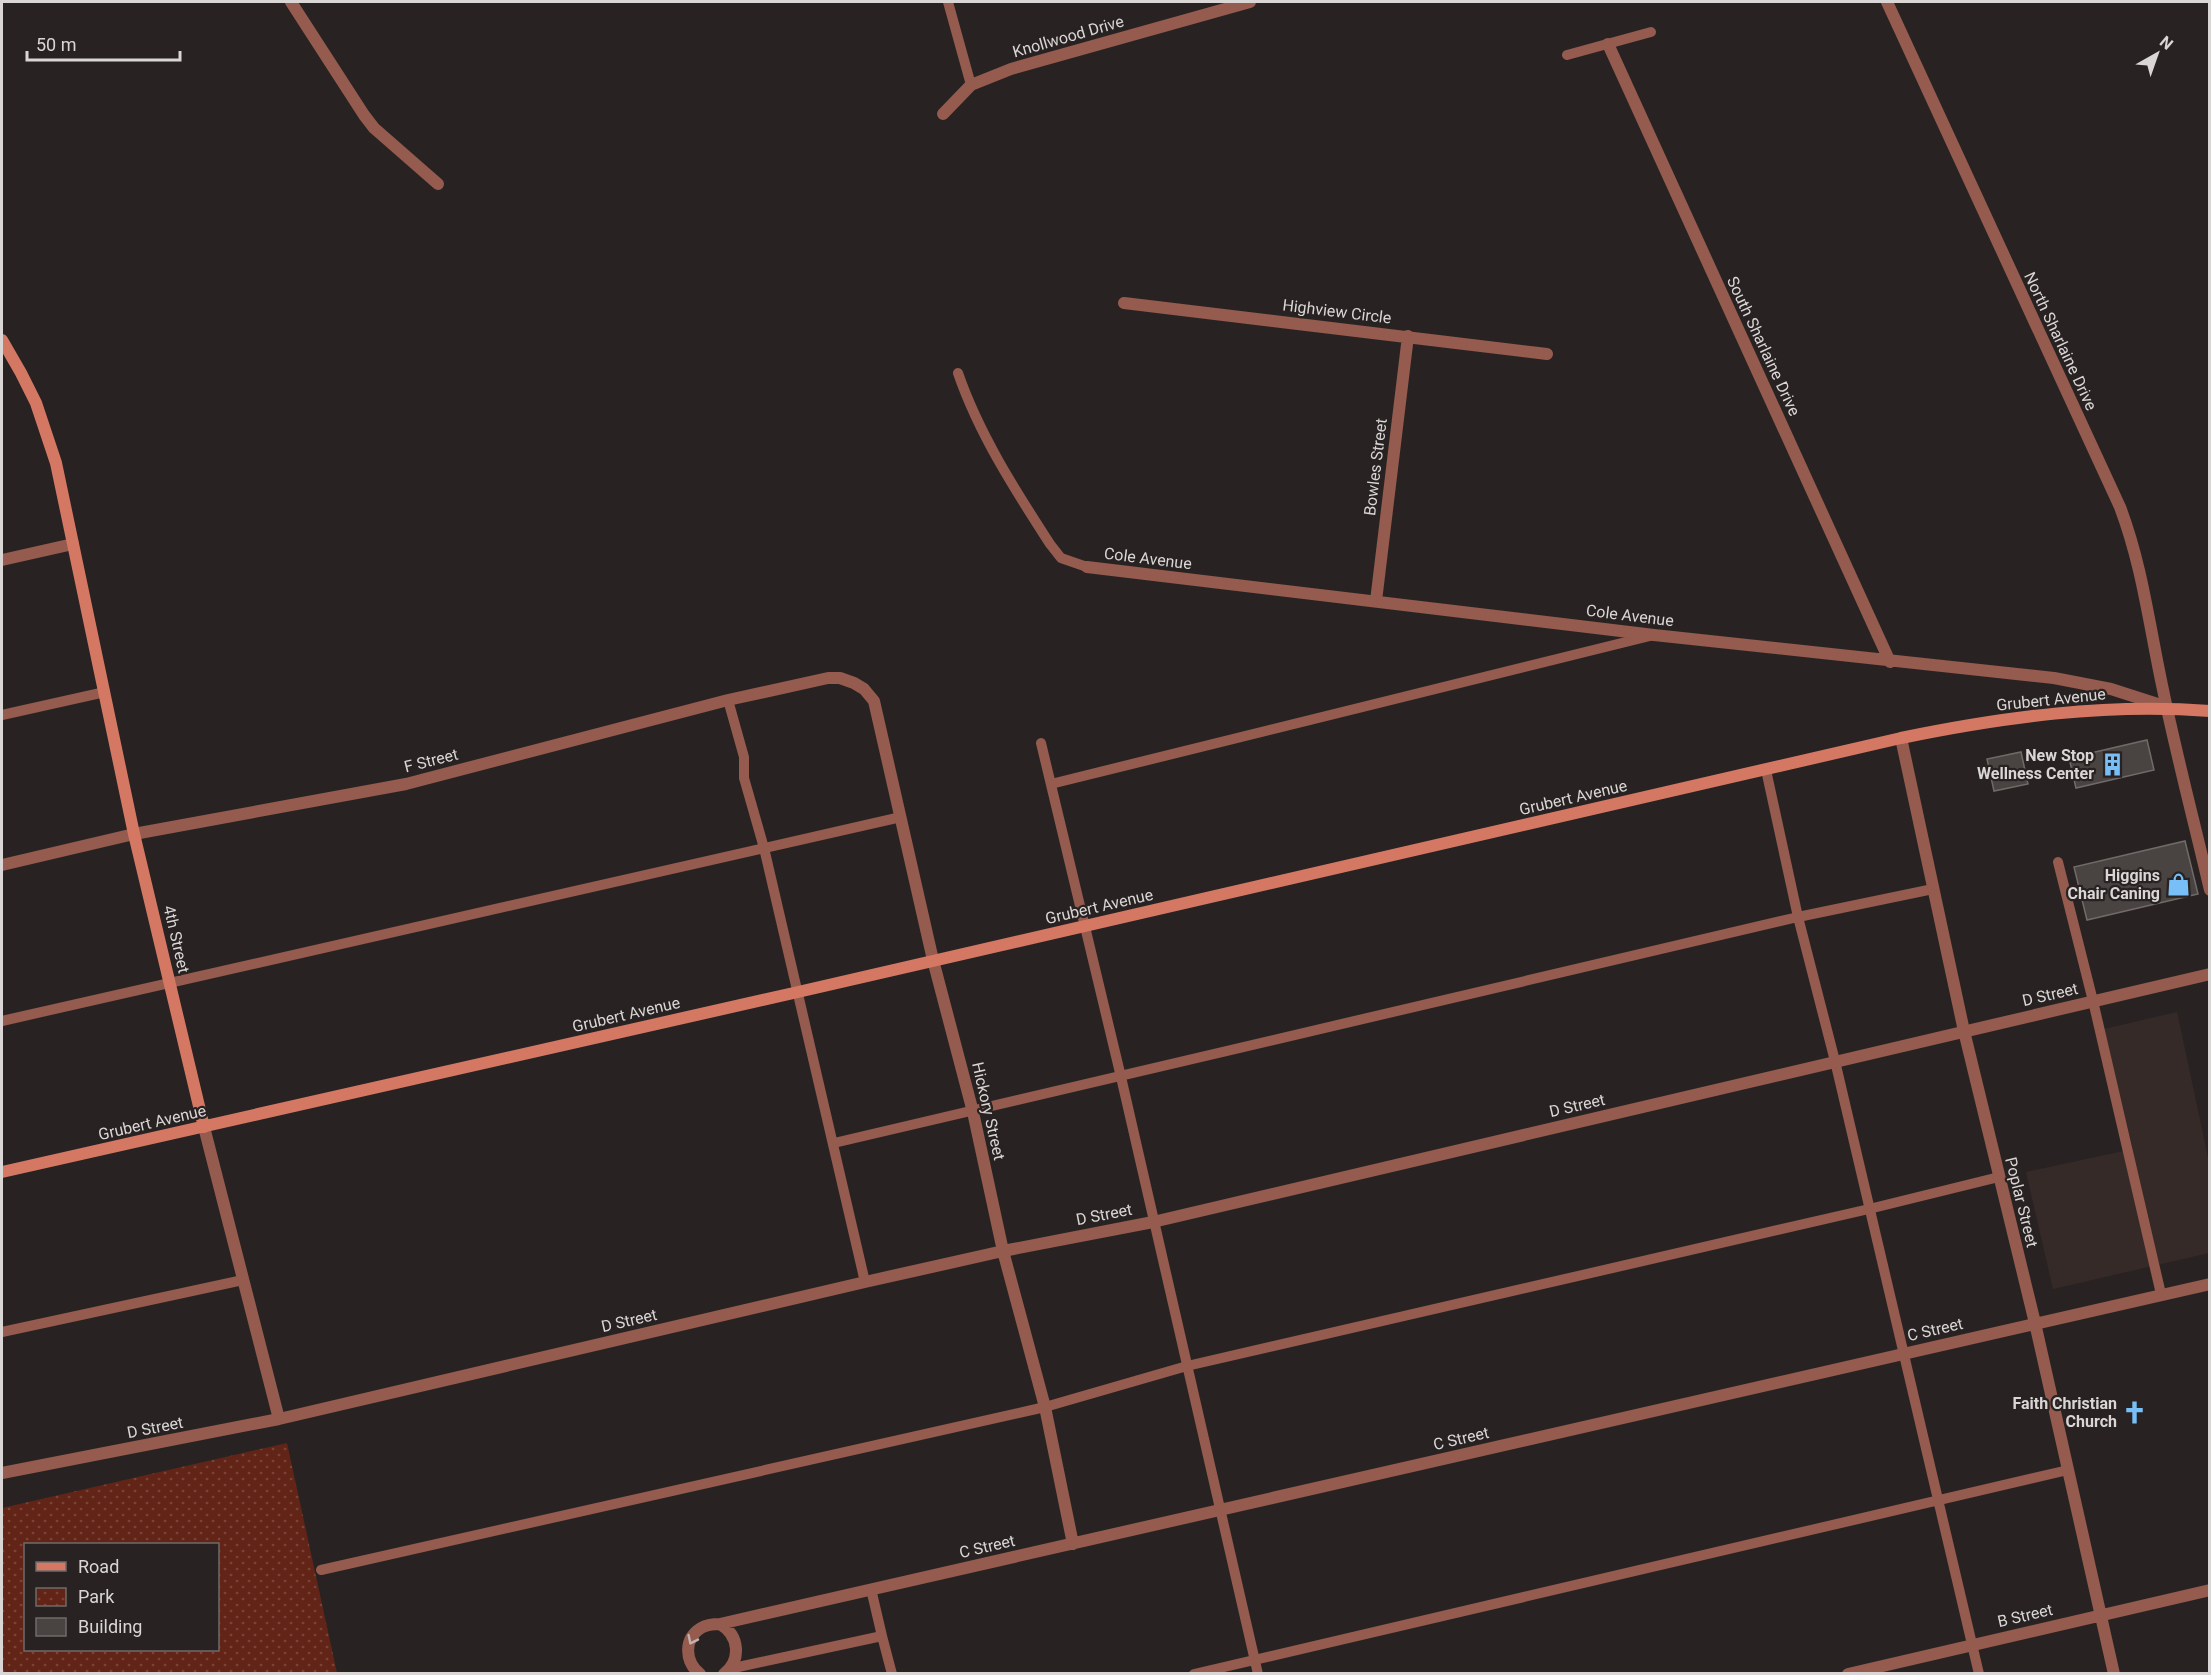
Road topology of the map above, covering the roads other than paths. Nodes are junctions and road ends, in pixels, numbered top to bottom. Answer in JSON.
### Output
{"nodes":[{"id":1,"x":291,"y":2,"type":"edge"},
{"id":2,"x":948,"y":2,"type":"edge"},
{"id":3,"x":1250,"y":2,"type":"edge"},
{"id":4,"x":1887,"y":2,"type":"edge"},
{"id":5,"x":1651,"y":32,"type":"dead end"},
{"id":6,"x":1608,"y":44,"type":"junction"},
{"id":7,"x":1567,"y":56,"type":"dead end"},
{"id":8,"x":971,"y":85,"type":"junction"},
{"id":9,"x":943,"y":114,"type":"dead end"},
{"id":10,"x":438,"y":184,"type":"dead end"},
{"id":11,"x":1124,"y":303,"type":"dead end"},
{"id":12,"x":1408,"y":336,"type":"junction"},
{"id":13,"x":2,"y":340,"type":"edge"},
{"id":14,"x":1547,"y":354,"type":"dead end"},
{"id":15,"x":958,"y":374,"type":"dead end"},
{"id":16,"x":73,"y":544,"type":"junction"},
{"id":17,"x":2,"y":561,"type":"edge"},
{"id":18,"x":1087,"y":567,"type":"joint"},
{"id":19,"x":1376,"y":601,"type":"junction"},
{"id":20,"x":1654,"y":635,"type":"junction"},
{"id":21,"x":1890,"y":662,"type":"junction"},
{"id":22,"x":864,"y":689,"type":"joint"},
{"id":23,"x":105,"y":692,"type":"junction"},
{"id":24,"x":728,"y":700,"type":"junction"},
{"id":25,"x":2167,"y":707,"type":"junction"},
{"id":26,"x":2210,"y":711,"type":"edge"},
{"id":27,"x":2,"y":716,"type":"edge"},
{"id":28,"x":1901,"y":738,"type":"junction"},
{"id":29,"x":1041,"y":743,"type":"dead end"},
{"id":30,"x":1766,"y":770,"type":"junction"},
{"id":31,"x":1051,"y":784,"type":"junction"},
{"id":32,"x":901,"y":817,"type":"junction"},
{"id":33,"x":134,"y":834,"type":"junction"},
{"id":34,"x":764,"y":848,"type":"junction"},
{"id":35,"x":2058,"y":862,"type":"dead end"},
{"id":36,"x":2,"y":865,"type":"edge"},
{"id":37,"x":1933,"y":889,"type":"junction"},
{"id":38,"x":2210,"y":890,"type":"edge"},
{"id":39,"x":1798,"y":917,"type":"junction"},
{"id":40,"x":1084,"y":926,"type":"junction"},
{"id":41,"x":933,"y":960,"type":"junction"},
{"id":42,"x":2210,"y":974,"type":"edge"},
{"id":43,"x":170,"y":983,"type":"junction"},
{"id":44,"x":798,"y":992,"type":"junction"},
{"id":45,"x":2093,"y":1001,"type":"junction"},
{"id":46,"x":2,"y":1021,"type":"edge"},
{"id":47,"x":1964,"y":1031,"type":"junction"},
{"id":48,"x":1835,"y":1061,"type":"junction"},
{"id":49,"x":1121,"y":1077,"type":"junction"},
{"id":50,"x":973,"y":1112,"type":"junction"},
{"id":51,"x":204,"y":1127,"type":"junction"},
{"id":52,"x":834,"y":1143,"type":"junction"},
{"id":53,"x":2,"y":1172,"type":"edge"},
{"id":54,"x":1999,"y":1177,"type":"junction"},
{"id":55,"x":1869,"y":1209,"type":"junction"},
{"id":56,"x":1153,"y":1222,"type":"junction"},
{"id":57,"x":1003,"y":1251,"type":"junction"},
{"id":58,"x":243,"y":1280,"type":"junction"},
{"id":59,"x":864,"y":1282,"type":"junction"},
{"id":60,"x":2210,"y":1284,"type":"edge"},
{"id":61,"x":2161,"y":1294,"type":"junction"},
{"id":62,"x":2034,"y":1323,"type":"junction"},
{"id":63,"x":2,"y":1332,"type":"edge"},
{"id":64,"x":1903,"y":1353,"type":"junction"},
{"id":65,"x":1187,"y":1366,"type":"junction"},
{"id":66,"x":1045,"y":1407,"type":"junction"},
{"id":67,"x":279,"y":1419,"type":"junction"},
{"id":68,"x":2068,"y":1470,"type":"junction"},
{"id":69,"x":2,"y":1473,"type":"edge"},
{"id":70,"x":1938,"y":1500,"type":"junction"},
{"id":71,"x":1221,"y":1510,"type":"junction"},
{"id":72,"x":1073,"y":1544,"type":"junction"},
{"id":73,"x":321,"y":1570,"type":"dead end"},
{"id":74,"x":871,"y":1590,"type":"junction"},
{"id":75,"x":2210,"y":1590,"type":"edge"},
{"id":76,"x":2100,"y":1614,"type":"junction"},
{"id":77,"x":720,"y":1624,"type":"junction"},
{"id":78,"x":882,"y":1636,"type":"junction"},
{"id":79,"x":1972,"y":1644,"type":"junction"},
{"id":80,"x":1255,"y":1660,"type":"junction"},
{"id":81,"x":695,"y":1671,"type":"edge"},
{"id":82,"x":726,"y":1671,"type":"edge"},
{"id":83,"x":892,"y":1674,"type":"edge"},
{"id":84,"x":1194,"y":1674,"type":"edge"},
{"id":85,"x":1258,"y":1674,"type":"edge"},
{"id":86,"x":1848,"y":1674,"type":"edge"},
{"id":87,"x":1979,"y":1674,"type":"edge"},
{"id":88,"x":2114,"y":1674,"type":"edge"}],
"edges":[{"from":1,"to":10,"type":"street"},
{"from":2,"to":8,"type":"lane"},
{"from":3,"to":8,"type":"street","name":"Knollwood Drive"},
{"from":4,"to":25,"type":"street","name":"North Sharlaine Drive"},
{"from":5,"to":6,"type":"lane"},
{"from":6,"to":7,"type":"lane"},
{"from":6,"to":21,"type":"street","name":"South Sharlaine Drive"},
{"from":8,"to":9,"type":"street","name":"Knollwood Drive"},
{"from":11,"to":12,"type":"street","name":"Highview Circle"},
{"from":12,"to":14,"type":"street","name":"Highview Circle"},
{"from":12,"to":19,"type":"street","name":"Bowles Street"},
{"from":13,"to":16,"type":"street","name":"4th Street"},
{"from":15,"to":18,"type":"lane"},
{"from":16,"to":17,"type":"street"},
{"from":16,"to":23,"type":"street","name":"4th Street"},
{"from":18,"to":19,"type":"street","name":"Cole Avenue"},
{"from":19,"to":20,"type":"street","name":"Cole Avenue"},
{"from":20,"to":21,"type":"street","name":"Cole Avenue"},
{"from":20,"to":31,"type":"lane"},
{"from":21,"to":25,"type":"street","name":"Cole Avenue"},
{"from":22,"to":24,"type":"street","name":"F Street"},
{"from":22,"to":32,"type":"street","name":"Hickory Street"},
{"from":23,"to":27,"type":"lane"},
{"from":23,"to":33,"type":"street","name":"4th Street"},
{"from":24,"to":33,"type":"street","name":"F Street"},
{"from":24,"to":34,"type":"lane"},
{"from":25,"to":26,"type":"street","name":"Grubert Avenue"},
{"from":25,"to":28,"type":"street","name":"Grubert Avenue"},
{"from":25,"to":38,"type":"street","name":"North Sharlaine Drive"},
{"from":28,"to":30,"type":"street","name":"Grubert Avenue"},
{"from":28,"to":37,"type":"street","name":"Poplar Street"},
{"from":29,"to":31,"type":"lane"},
{"from":30,"to":39,"type":"lane"},
{"from":30,"to":40,"type":"street","name":"Grubert Avenue"},
{"from":31,"to":40,"type":"lane"},
{"from":32,"to":34,"type":"lane"},
{"from":32,"to":41,"type":"street","name":"Hickory Street"},
{"from":33,"to":36,"type":"street","name":"F Street"},
{"from":33,"to":43,"type":"street","name":"4th Street"},
{"from":34,"to":43,"type":"lane"},
{"from":34,"to":44,"type":"lane"},
{"from":35,"to":45,"type":"lane"},
{"from":37,"to":39,"type":"lane"},
{"from":37,"to":47,"type":"street","name":"Poplar Street"},
{"from":39,"to":48,"type":"lane"},
{"from":39,"to":49,"type":"lane"},
{"from":40,"to":41,"type":"street","name":"Grubert Avenue"},
{"from":40,"to":49,"type":"lane"},
{"from":41,"to":44,"type":"street","name":"Grubert Avenue"},
{"from":41,"to":50,"type":"street","name":"Hickory Street"},
{"from":42,"to":45,"type":"street","name":"D Street"},
{"from":43,"to":46,"type":"lane"},
{"from":43,"to":51,"type":"street","name":"4th Street"},
{"from":44,"to":51,"type":"street","name":"Grubert Avenue"},
{"from":44,"to":52,"type":"lane"},
{"from":45,"to":47,"type":"street","name":"D Street"},
{"from":45,"to":61,"type":"lane"},
{"from":47,"to":48,"type":"street","name":"D Street"},
{"from":47,"to":54,"type":"street","name":"Poplar Street"},
{"from":48,"to":55,"type":"lane"},
{"from":48,"to":56,"type":"street","name":"D Street"},
{"from":49,"to":50,"type":"lane"},
{"from":49,"to":56,"type":"lane"},
{"from":50,"to":52,"type":"lane"},
{"from":50,"to":57,"type":"street","name":"Hickory Street"},
{"from":51,"to":53,"type":"street","name":"Grubert Avenue"},
{"from":51,"to":58,"type":"street","name":"4th Street"},
{"from":52,"to":59,"type":"lane"},
{"from":54,"to":55,"type":"lane"},
{"from":54,"to":62,"type":"street","name":"Poplar Street"},
{"from":55,"to":64,"type":"lane"},
{"from":55,"to":65,"type":"lane"},
{"from":56,"to":57,"type":"street","name":"D Street"},
{"from":56,"to":65,"type":"lane"},
{"from":57,"to":59,"type":"street","name":"D Street"},
{"from":57,"to":66,"type":"street","name":"Hickory Street"},
{"from":58,"to":63,"type":"lane"},
{"from":58,"to":67,"type":"street","name":"4th Street"},
{"from":59,"to":67,"type":"street","name":"D Street"},
{"from":60,"to":61,"type":"street","name":"C Street"},
{"from":61,"to":62,"type":"street","name":"C Street"},
{"from":62,"to":64,"type":"street","name":"C Street"},
{"from":62,"to":68,"type":"street","name":"Poplar Street"},
{"from":64,"to":70,"type":"lane"},
{"from":64,"to":71,"type":"street","name":"C Street"},
{"from":65,"to":66,"type":"lane"},
{"from":65,"to":71,"type":"lane"},
{"from":66,"to":72,"type":"street","name":"Hickory Street"},
{"from":66,"to":73,"type":"lane"},
{"from":67,"to":69,"type":"street","name":"D Street"},
{"from":68,"to":70,"type":"lane"},
{"from":68,"to":76,"type":"street","name":"Poplar Street"},
{"from":70,"to":79,"type":"lane"},
{"from":70,"to":80,"type":"lane"},
{"from":71,"to":72,"type":"street","name":"C Street"},
{"from":71,"to":80,"type":"lane"},
{"from":72,"to":74,"type":"street","name":"C Street"},
{"from":74,"to":77,"type":"street","name":"C Street"},
{"from":74,"to":78,"type":"lane"},
{"from":75,"to":76,"type":"street","name":"B Street"},
{"from":76,"to":79,"type":"street","name":"B Street"},
{"from":76,"to":88,"type":"street","name":"Poplar Street"},
{"from":77,"to":81,"type":"street","name":"C Street","one_way":true},
{"from":77,"to":82,"type":"street"},
{"from":78,"to":82,"type":"lane"},
{"from":78,"to":83,"type":"lane"},
{"from":79,"to":86,"type":"street","name":"B Street"},
{"from":79,"to":87,"type":"lane"},
{"from":80,"to":84,"type":"lane"},
{"from":80,"to":85,"type":"lane"}]}
